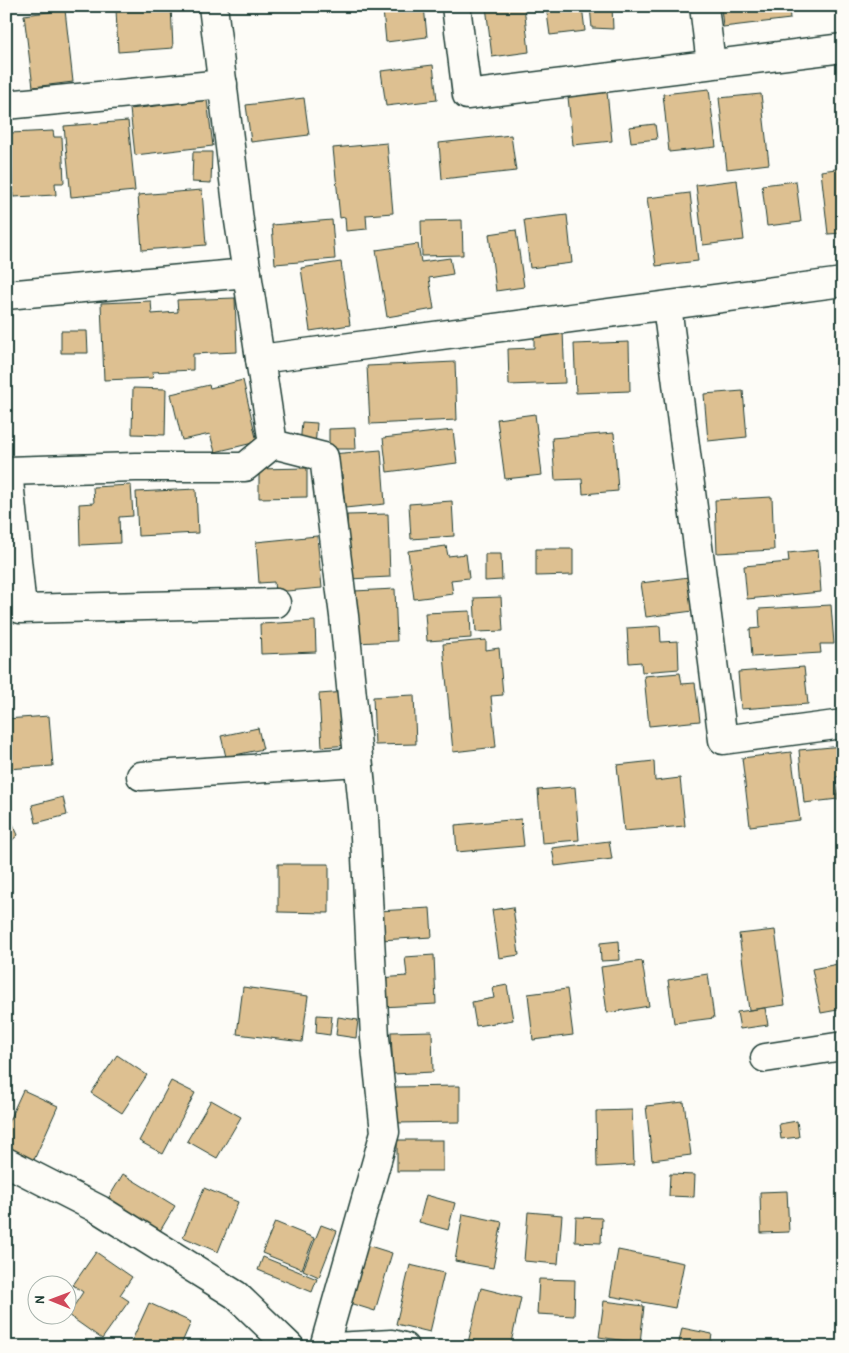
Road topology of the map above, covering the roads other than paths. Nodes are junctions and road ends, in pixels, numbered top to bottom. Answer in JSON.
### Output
{"nodes":[{"id":1,"x":213,"y":6,"type":"edge"},
{"id":2,"x":456,"y":6,"type":"edge"},
{"id":3,"x":704,"y":6,"type":"edge"},
{"id":4,"x":843,"y":48,"type":"edge"},
{"id":5,"x":711,"y":64,"type":"junction"},
{"id":6,"x":223,"y":84,"type":"junction"},
{"id":7,"x":6,"y":105,"type":"edge"},
{"id":8,"x":247,"y":273,"type":"junction"},
{"id":9,"x":843,"y":282,"type":"edge"},
{"id":10,"x":6,"y":295,"type":"edge"},
{"id":11,"x":667,"y":306,"type":"junction"},
{"id":12,"x":260,"y":359,"type":"junction"},
{"id":13,"x":273,"y":444,"type":"junction"},
{"id":14,"x":7,"y":471,"type":"edge"},
{"id":15,"x":276,"y":603,"type":"dead end"},
{"id":16,"x":843,"y":724,"type":"edge"},
{"id":17,"x":358,"y":762,"type":"junction"},
{"id":18,"x":141,"y":776,"type":"dead end"},
{"id":19,"x":843,"y":1046,"type":"edge"},
{"id":20,"x":765,"y":1058,"type":"dead end"},
{"id":21,"x":6,"y":1162,"type":"edge"},
{"id":22,"x":290,"y":1347,"type":"edge"},
{"id":23,"x":324,"y":1347,"type":"edge"},
{"id":24,"x":334,"y":1347,"type":"edge"},
{"id":25,"x":404,"y":1347,"type":"edge"}],
"edges":[{"from":1,"to":6,"type":"street"},
{"from":2,"to":5,"type":"street"},
{"from":3,"to":5,"type":"street"},
{"from":4,"to":5,"type":"street"},
{"from":6,"to":7,"type":"street"},
{"from":6,"to":8,"type":"street"},
{"from":8,"to":10,"type":"street"},
{"from":8,"to":12,"type":"street"},
{"from":9,"to":11,"type":"street"},
{"from":11,"to":12,"type":"street"},
{"from":11,"to":16,"type":"street"},
{"from":12,"to":13,"type":"street"},
{"from":13,"to":14,"type":"street"},
{"from":13,"to":17,"type":"street"},
{"from":14,"to":15,"type":"street"},
{"from":17,"to":18,"type":"street"},
{"from":17,"to":23,"type":"street"},
{"from":19,"to":20,"type":"street"},
{"from":21,"to":22,"type":"street"},
{"from":24,"to":25,"type":"street"}]}
